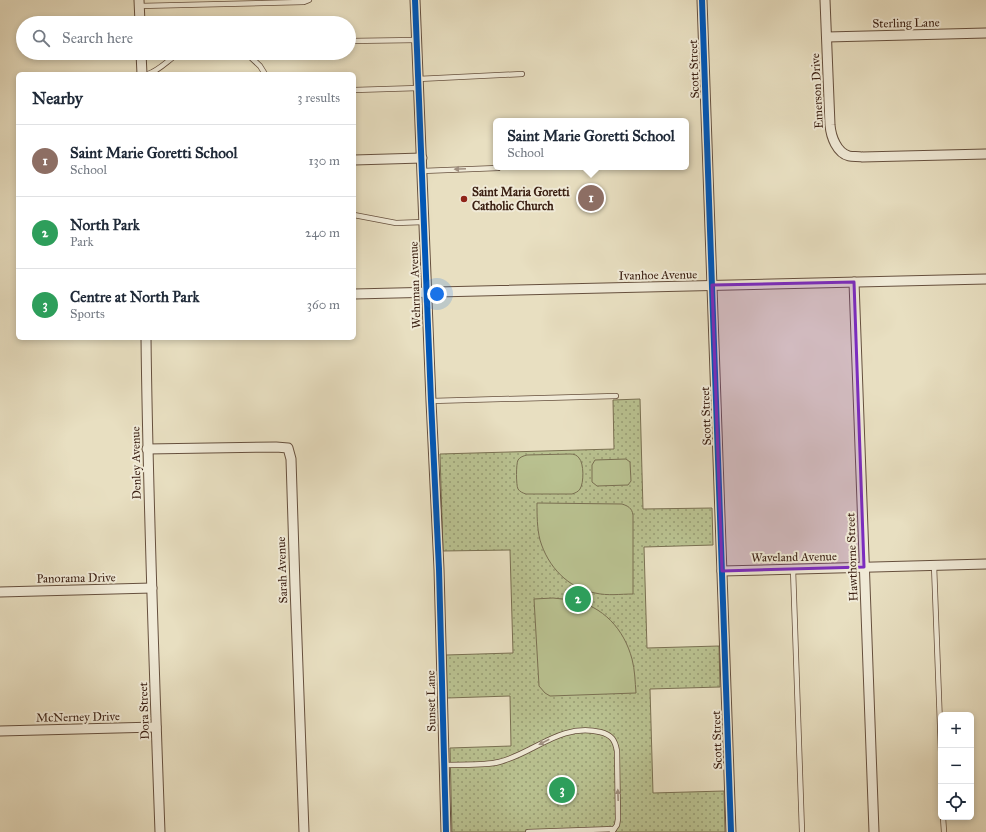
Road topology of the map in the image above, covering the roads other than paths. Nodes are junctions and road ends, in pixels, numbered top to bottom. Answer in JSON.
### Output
{"nodes":[{"id":1,"x":309,"y":0,"type":"edge"},
{"id":2,"x":415,"y":0,"type":"edge"},
{"id":3,"x":702,"y":0,"type":"edge"},
{"id":4,"x":825,"y":0,"type":"edge"},
{"id":5,"x":139,"y":3,"type":"edge"},
{"id":6,"x":140,"y":16,"type":"edge"},
{"id":7,"x":986,"y":33,"type":"edge"},
{"id":8,"x":827,"y":37,"type":"junction"},
{"id":9,"x":416,"y":40,"type":"junction"},
{"id":10,"x":356,"y":42,"type":"edge"},
{"id":11,"x":141,"y":60,"type":"edge"},
{"id":12,"x":170,"y":60,"type":"edge"},
{"id":13,"x":254,"y":60,"type":"edge"},
{"id":14,"x":142,"y":72,"type":"edge"},
{"id":15,"x":156,"y":72,"type":"edge"},
{"id":16,"x":264,"y":72,"type":"edge"},
{"id":17,"x":522,"y":74,"type":"dead end"},
{"id":18,"x":418,"y":79,"type":"junction"},
{"id":19,"x":419,"y":88,"type":"junction"},
{"id":20,"x":356,"y":90,"type":"edge"},
{"id":21,"x":986,"y":154,"type":"edge"},
{"id":22,"x":422,"y":158,"type":"junction"},
{"id":23,"x":356,"y":160,"type":"edge"},
{"id":24,"x":493,"y":168,"type":"edge"},
{"id":25,"x":422,"y":171,"type":"junction"},
{"id":26,"x":356,"y":215,"type":"edge"},
{"id":27,"x":424,"y":222,"type":"junction"},
{"id":28,"x":986,"y":279,"type":"edge"},
{"id":29,"x":854,"y":282,"type":"junction"},
{"id":30,"x":712,"y":285,"type":"junction"},
{"id":31,"x":426,"y":292,"type":"junction"},
{"id":32,"x":356,"y":294,"type":"edge"},
{"id":33,"x":146,"y":340,"type":"edge"},
{"id":34,"x":616,"y":396,"type":"dead end"},
{"id":35,"x":431,"y":401,"type":"junction"},
{"id":36,"x":147,"y":449,"type":"junction"},
{"id":37,"x":986,"y":564,"type":"edge"},
{"id":38,"x":934,"y":566,"type":"junction"},
{"id":39,"x":864,"y":567,"type":"junction"},
{"id":40,"x":439,"y":569,"type":"joint"},
{"id":41,"x":793,"y":569,"type":"junction"},
{"id":42,"x":722,"y":571,"type":"junction"},
{"id":43,"x":152,"y":588,"type":"junction"},
{"id":44,"x":0,"y":592,"type":"edge"},
{"id":45,"x":156,"y":727,"type":"junction"},
{"id":46,"x":0,"y":731,"type":"edge"},
{"id":47,"x":941,"y":748,"type":"edge"},
{"id":48,"x":444,"y":765,"type":"junction"},
{"id":49,"x":943,"y":820,"type":"edge"},
{"id":50,"x":613,"y":831,"type":"edge"},
{"id":51,"x":160,"y":832,"type":"edge"},
{"id":52,"x":304,"y":832,"type":"edge"},
{"id":53,"x":446,"y":832,"type":"edge"},
{"id":54,"x":528,"y":832,"type":"edge"},
{"id":55,"x":731,"y":832,"type":"edge"},
{"id":56,"x":802,"y":832,"type":"edge"},
{"id":57,"x":874,"y":832,"type":"edge"},
{"id":58,"x":944,"y":832,"type":"edge"}],
"edges":[{"from":1,"to":5,"type":"lane"},
{"from":2,"to":9,"type":"street","name":"Wehrman Avenue"},
{"from":3,"to":30,"type":"street","name":"Scott Street"},
{"from":4,"to":8,"type":"street","name":"Emerson Drive"},
{"from":5,"to":6,"type":"street"},
{"from":7,"to":8,"type":"street","name":"Sterling Lane"},
{"from":8,"to":21,"type":"street","name":"Emerson Drive"},
{"from":9,"to":10,"type":"lane"},
{"from":9,"to":18,"type":"street","name":"Wehrman Avenue"},
{"from":11,"to":14,"type":"street"},
{"from":12,"to":15,"type":"lane"},
{"from":13,"to":16,"type":"lane"},
{"from":17,"to":18,"type":"lane"},
{"from":18,"to":19,"type":"street","name":"Wehrman Avenue"},
{"from":19,"to":20,"type":"lane"},
{"from":19,"to":22,"type":"street","name":"Wehrman Avenue"},
{"from":22,"to":23,"type":"street"},
{"from":22,"to":25,"type":"street","name":"Wehrman Avenue"},
{"from":24,"to":25,"type":"lane","one_way":true},
{"from":25,"to":27,"type":"street","name":"Wehrman Avenue"},
{"from":26,"to":27,"type":"lane"},
{"from":27,"to":31,"type":"street","name":"Wehrman Avenue"},
{"from":28,"to":29,"type":"street","name":"Ivanhoe Avenue"},
{"from":29,"to":30,"type":"street","name":"Ivanhoe Avenue"},
{"from":29,"to":39,"type":"street","name":"Hawthorne Street"},
{"from":30,"to":31,"type":"street","name":"Ivanhoe Avenue"},
{"from":30,"to":42,"type":"street","name":"Scott Street"},
{"from":31,"to":32,"type":"street","name":"Ivanhoe Avenue"},
{"from":31,"to":35,"type":"street","name":"Wehrman Avenue"},
{"from":33,"to":36,"type":"street","name":"Denley Avenue"},
{"from":34,"to":35,"type":"lane"},
{"from":35,"to":40,"type":"street","name":"Wehrman Avenue"},
{"from":36,"to":43,"type":"street","name":"Denley Avenue"},
{"from":36,"to":52,"type":"street","name":"Sarah Avenue"},
{"from":37,"to":38,"type":"street","name":"Waveland Avenue"},
{"from":38,"to":39,"type":"street","name":"Waveland Avenue"},
{"from":38,"to":47,"type":"lane"},
{"from":39,"to":41,"type":"street","name":"Waveland Avenue"},
{"from":39,"to":57,"type":"street","name":"Hawthorne Street"},
{"from":40,"to":48,"type":"street","name":"Sunset Lane"},
{"from":41,"to":42,"type":"street","name":"Waveland Avenue"},
{"from":41,"to":56,"type":"lane"},
{"from":42,"to":55,"type":"street","name":"Scott Street"},
{"from":43,"to":44,"type":"street","name":"Panorama Drive"},
{"from":43,"to":45,"type":"street","name":"Dora Street"},
{"from":45,"to":46,"type":"street","name":"McNerney Drive"},
{"from":45,"to":51,"type":"street","name":"Dora Street"},
{"from":50,"to":48,"type":"lane","one_way":true},
{"from":48,"to":53,"type":"street","name":"Sunset Lane"},
{"from":49,"to":58,"type":"lane"},
{"from":50,"to":54,"type":"lane"}]}
